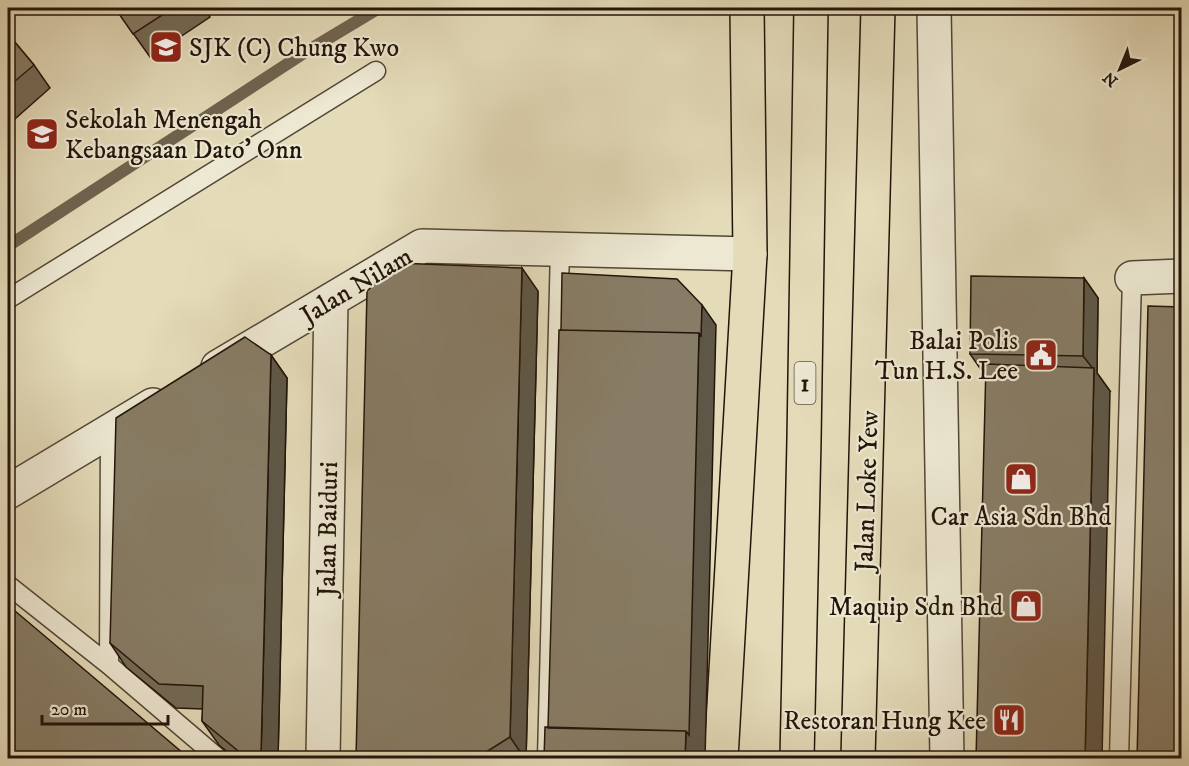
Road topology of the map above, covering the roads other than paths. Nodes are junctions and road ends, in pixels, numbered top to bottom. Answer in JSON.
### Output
{"nodes":[{"id":1,"x":747,"y":8,"type":"edge"},
{"id":2,"x":811,"y":8,"type":"edge"},
{"id":3,"x":878,"y":8,"type":"edge"},
{"id":4,"x":934,"y":8,"type":"edge"},
{"id":5,"x":376,"y":71,"type":"dead end"},
{"id":6,"x":560,"y":249,"type":"junction"},
{"id":7,"x":750,"y":254,"type":"junction"},
{"id":8,"x":1182,"y":276,"type":"edge"},
{"id":9,"x":1132,"y":278,"type":"joint"},
{"id":10,"x":8,"y":299,"type":"edge"},
{"id":11,"x":331,"y":300,"type":"junction"},
{"id":12,"x":110,"y":430,"type":"junction"},
{"id":13,"x":8,"y":492,"type":"edge"},
{"id":14,"x":8,"y":585,"type":"edge"},
{"id":15,"x":109,"y":665,"type":"junction"},
{"id":16,"x":218,"y":759,"type":"edge"},
{"id":17,"x":323,"y":759,"type":"edge"},
{"id":18,"x":547,"y":759,"type":"edge"},
{"id":19,"x":721,"y":759,"type":"edge"},
{"id":20,"x":797,"y":759,"type":"edge"},
{"id":21,"x":858,"y":759,"type":"edge"},
{"id":22,"x":946,"y":759,"type":"edge"},
{"id":23,"x":1119,"y":759,"type":"edge"}],
"edges":[{"from":1,"to":7,"type":"highway"},
{"from":2,"to":20,"type":"highway","number":"1"},
{"from":3,"to":21,"type":"highway","name":"Jalan Loke Yew"},
{"from":4,"to":22,"type":"street"},
{"from":5,"to":10,"type":"lane"},
{"from":6,"to":7,"type":"street","name":"Jalan Nilam"},
{"from":6,"to":11,"type":"street","name":"Jalan Nilam"},
{"from":6,"to":18,"type":"lane"},
{"from":7,"to":19,"type":"highway"},
{"from":8,"to":9,"type":"street"},
{"from":9,"to":23,"type":"lane"},
{"from":11,"to":12,"type":"street","name":"Jalan Nilam"},
{"from":11,"to":17,"type":"street","name":"Jalan Baiduri"},
{"from":12,"to":13,"type":"street","name":"Jalan Nilam"},
{"from":12,"to":15,"type":"lane"},
{"from":14,"to":15,"type":"lane"},
{"from":15,"to":16,"type":"lane"}]}
